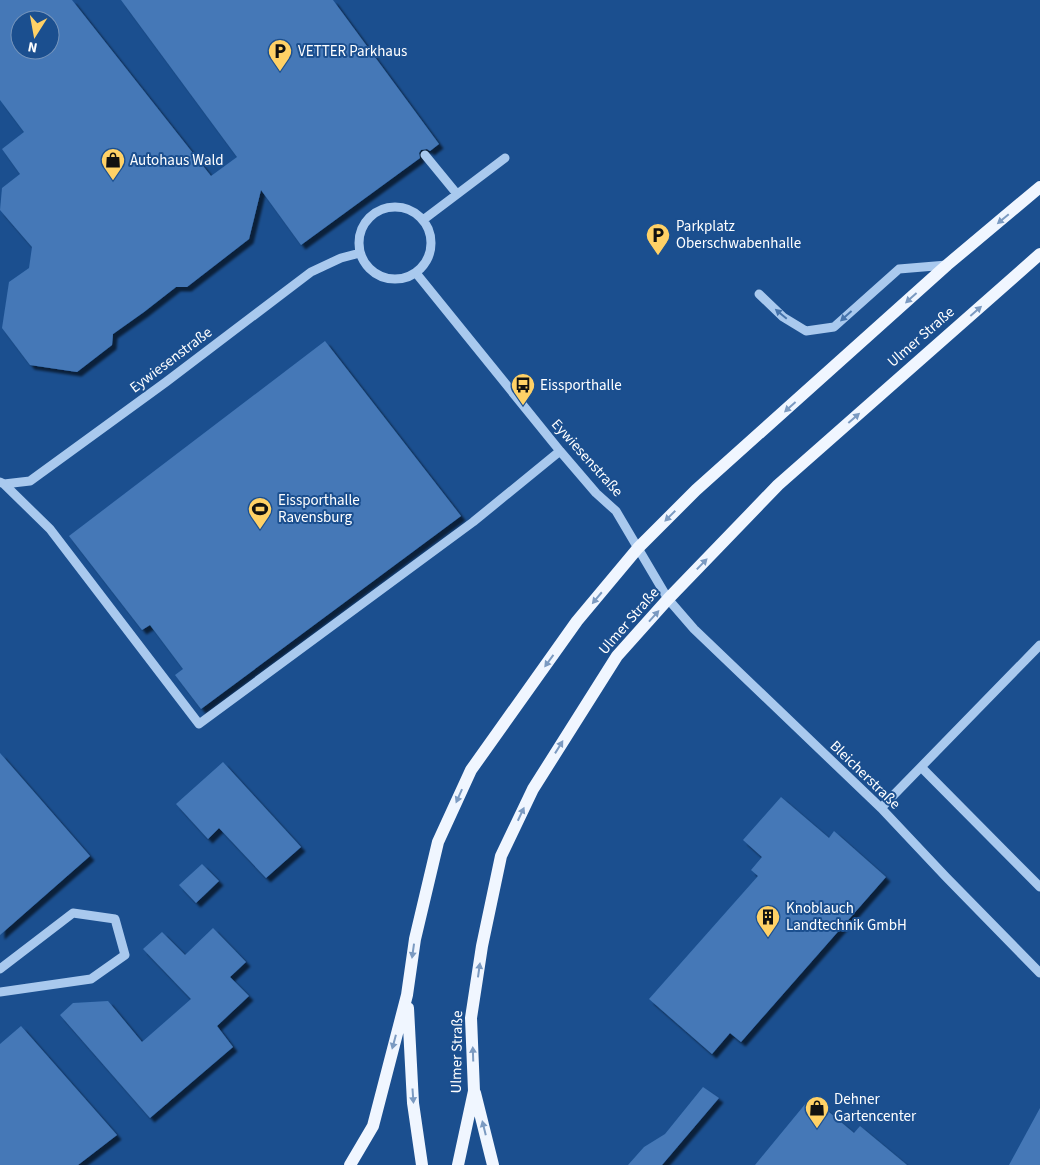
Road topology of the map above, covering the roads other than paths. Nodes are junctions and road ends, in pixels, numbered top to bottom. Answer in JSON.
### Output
{"nodes":[{"id":1,"x":425,"y":155,"type":"dead end"},
{"id":2,"x":505,"y":158,"type":"dead end"},
{"id":3,"x":1040,"y":187,"type":"edge"},
{"id":4,"x":457,"y":194,"type":"junction"},
{"id":5,"x":423,"y":220,"type":"junction"},
{"id":6,"x":360,"y":253,"type":"junction"},
{"id":7,"x":1040,"y":254,"type":"edge"},
{"id":8,"x":947,"y":265,"type":"junction"},
{"id":9,"x":416,"y":273,"type":"junction"},
{"id":10,"x":759,"y":294,"type":"dead end"},
{"id":11,"x":560,"y":451,"type":"junction"},
{"id":12,"x":1,"y":487,"type":"edge"},
{"id":13,"x":638,"y":548,"type":"junction"},
{"id":14,"x":668,"y":599,"type":"junction"},
{"id":15,"x":1040,"y":645,"type":"edge"},
{"id":16,"x":921,"y":767,"type":"junction"},
{"id":17,"x":881,"y":808,"type":"junction"},
{"id":18,"x":1040,"y":887,"type":"edge"},
{"id":19,"x":0,"y":969,"type":"edge"},
{"id":20,"x":1040,"y":973,"type":"edge"},
{"id":21,"x":0,"y":992,"type":"edge"},
{"id":22,"x":407,"y":995,"type":"junction"},
{"id":23,"x":474,"y":1091,"type":"junction"},
{"id":24,"x":350,"y":1165,"type":"edge"},
{"id":25,"x":422,"y":1165,"type":"edge"},
{"id":26,"x":458,"y":1165,"type":"edge"},
{"id":27,"x":494,"y":1165,"type":"edge"}],
"edges":[{"from":1,"to":4,"type":"street"},
{"from":2,"to":4,"type":"street"},
{"from":3,"to":8,"type":"main road","one_way":true},
{"from":4,"to":5,"type":"street"},
{"from":5,"to":6,"type":"street"},
{"from":5,"to":9,"type":"street"},
{"from":6,"to":9,"type":"street"},
{"from":6,"to":12,"type":"street","name":"Eywiesenstraße"},
{"from":14,"to":7,"type":"main road","name":"Ulmer Straße","one_way":true},
{"from":8,"to":10,"type":"street","one_way":true},
{"from":8,"to":13,"type":"main road","one_way":true},
{"from":9,"to":11,"type":"street","name":"Eywiesenstraße"},
{"from":11,"to":12,"type":"street"},
{"from":11,"to":13,"type":"street","name":"Eywiesenstraße"},
{"from":13,"to":14,"type":"street","name":"Eywiesenstraße"},
{"from":13,"to":22,"type":"main road","one_way":true},
{"from":14,"to":17,"type":"street","name":"Bleicherstraße"},
{"from":23,"to":14,"type":"main road","name":"Ulmer Straße","one_way":true},
{"from":15,"to":16,"type":"street"},
{"from":16,"to":17,"type":"street"},
{"from":16,"to":18,"type":"street"},
{"from":17,"to":20,"type":"street","name":"Bleicherstraße"},
{"from":19,"to":21,"type":"street"},
{"from":22,"to":24,"type":"main road","one_way":true},
{"from":22,"to":25,"type":"main road","one_way":true},
{"from":23,"to":26,"type":"main road","name":"Ulmer Straße"},
{"from":27,"to":23,"type":"main road","one_way":true}]}
